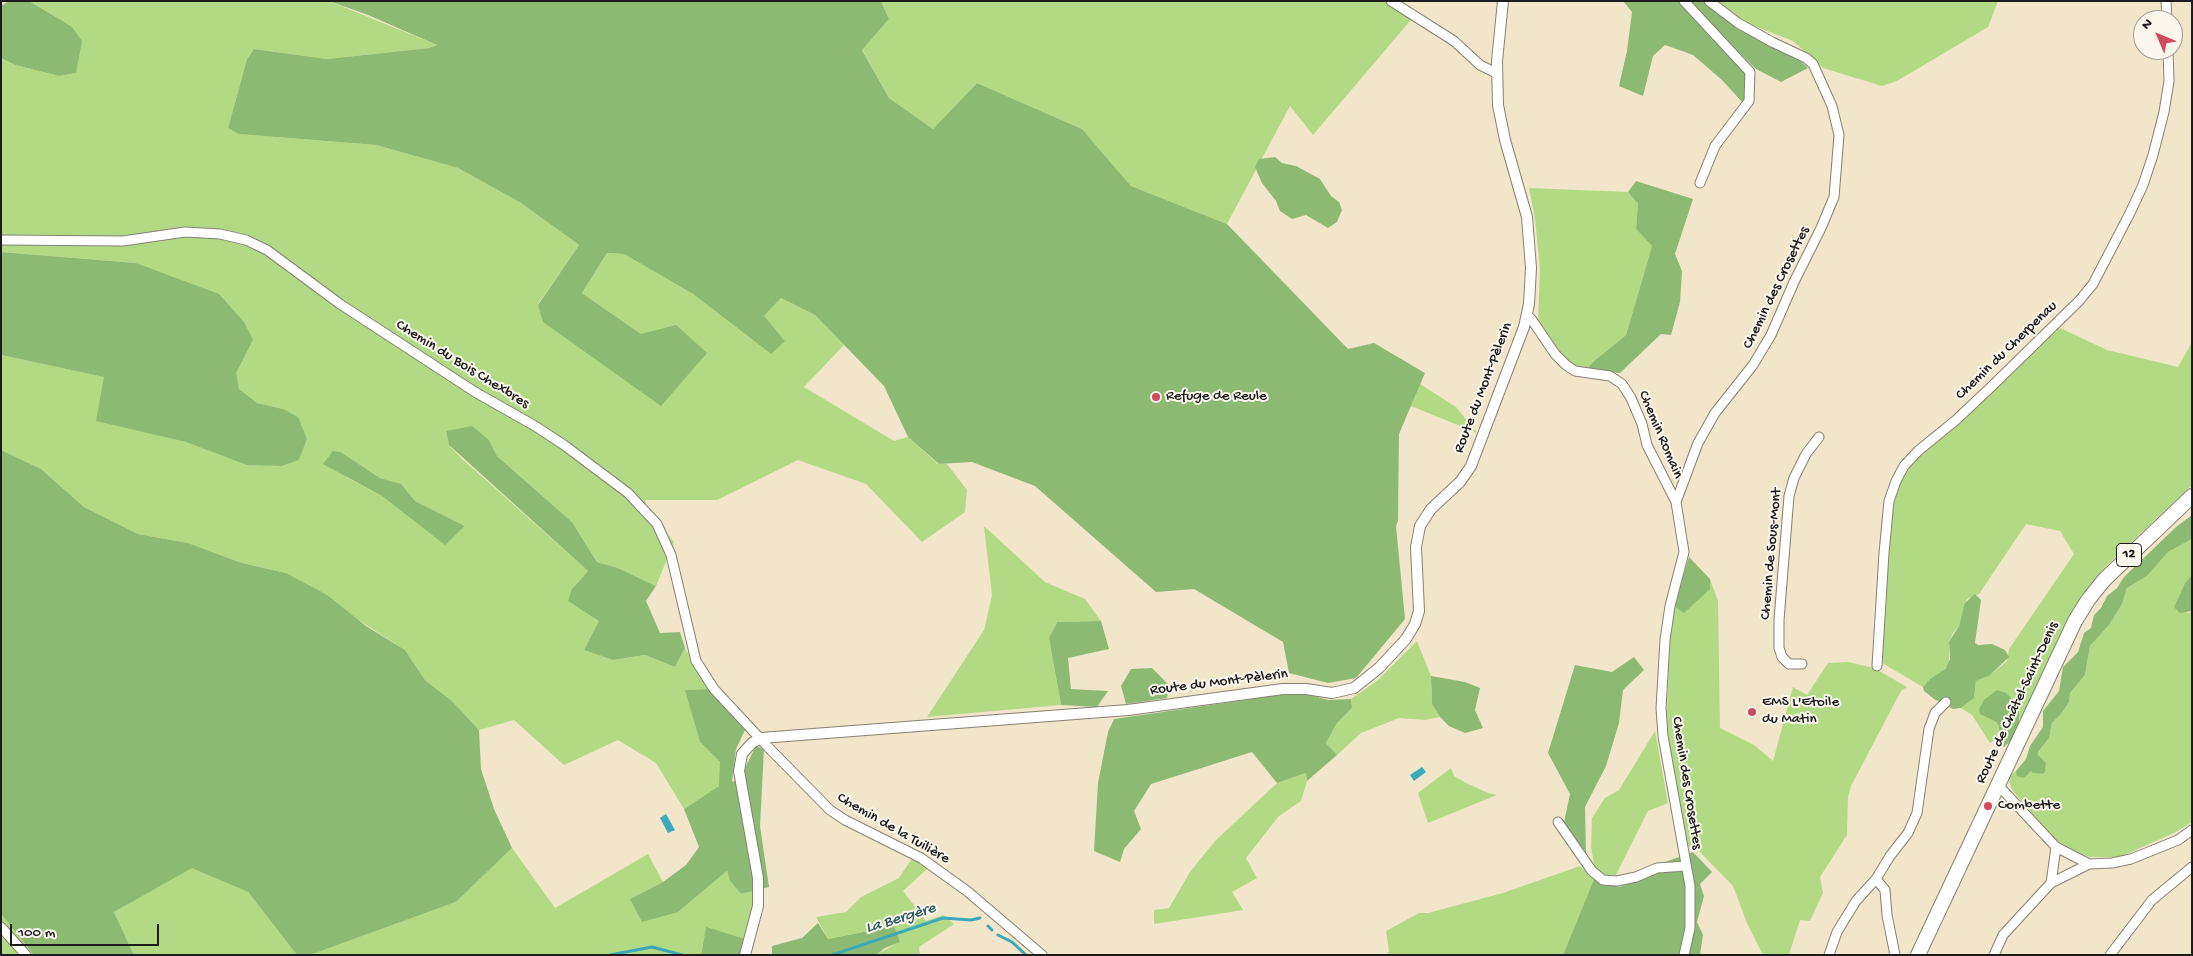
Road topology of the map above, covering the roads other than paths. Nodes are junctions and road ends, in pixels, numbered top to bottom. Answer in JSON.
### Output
{"nodes":[{"id":1,"x":1390,"y":1,"type":"edge"},
{"id":2,"x":1503,"y":1,"type":"edge"},
{"id":3,"x":1684,"y":1,"type":"edge"},
{"id":4,"x":1709,"y":1,"type":"edge"},
{"id":5,"x":2169,"y":60,"type":"edge"},
{"id":6,"x":1496,"y":73,"type":"junction"},
{"id":7,"x":1700,"y":184,"type":"dead end"},
{"id":8,"x":1,"y":240,"type":"edge"},
{"id":9,"x":1527,"y":315,"type":"junction"},
{"id":10,"x":1818,"y":437,"type":"dead end"},
{"id":11,"x":2192,"y":496,"type":"edge"},
{"id":12,"x":1676,"y":502,"type":"junction"},
{"id":13,"x":1802,"y":664,"type":"dead end"},
{"id":14,"x":1877,"y":666,"type":"dead end"},
{"id":15,"x":1946,"y":702,"type":"dead end"},
{"id":16,"x":760,"y":738,"type":"junction"},
{"id":17,"x":1998,"y":785,"type":"junction"},
{"id":18,"x":1558,"y":822,"type":"dead end"},
{"id":19,"x":2192,"y":830,"type":"edge"},
{"id":20,"x":2056,"y":847,"type":"junction"},
{"id":21,"x":2089,"y":864,"type":"junction"},
{"id":22,"x":1686,"y":866,"type":"junction"},
{"id":23,"x":2192,"y":867,"type":"edge"},
{"id":24,"x":1876,"y":879,"type":"junction"},
{"id":25,"x":2051,"y":883,"type":"junction"},
{"id":26,"x":1,"y":927,"type":"edge"},
{"id":27,"x":26,"y":955,"type":"edge"},
{"id":28,"x":745,"y":955,"type":"edge"},
{"id":29,"x":1042,"y":955,"type":"edge"},
{"id":30,"x":1684,"y":955,"type":"edge"},
{"id":31,"x":1829,"y":955,"type":"edge"},
{"id":32,"x":1895,"y":955,"type":"edge"},
{"id":33,"x":1918,"y":955,"type":"edge"},
{"id":34,"x":1994,"y":955,"type":"edge"},
{"id":35,"x":2110,"y":955,"type":"edge"}],
"edges":[{"from":1,"to":6,"type":"street"},
{"from":2,"to":6,"type":"street","name":"Route du Mont-Pèlerin"},
{"from":3,"to":7,"type":"street"},
{"from":4,"to":12,"type":"street","name":"Chemin des Crosettes"},
{"from":5,"to":14,"type":"street","name":"Chemin du Cherpenau"},
{"from":6,"to":9,"type":"street","name":"Route du Mont-Pèlerin"},
{"from":8,"to":16,"type":"street","name":"Chemin du Bois Chexbres"},
{"from":9,"to":12,"type":"street","name":"Chemin Romain"},
{"from":9,"to":16,"type":"street","name":"Route du Mont-Pèlerin"},
{"from":10,"to":13,"type":"street","name":"Chemin de Sous-Mont"},
{"from":11,"to":17,"type":"main road","name":"Route de Châtel-Saint-Denis","number":"12"},
{"from":12,"to":22,"type":"street","name":"Chemin des Crosettes"},
{"from":15,"to":24,"type":"street"},
{"from":16,"to":28,"type":"street"},
{"from":16,"to":29,"type":"street","name":"Chemin de la Tuilière"},
{"from":17,"to":20,"type":"street"},
{"from":17,"to":33,"type":"main road","name":"Route de Châtel-Saint-Denis","number":"12"},
{"from":18,"to":22,"type":"street"},
{"from":19,"to":21,"type":"street"},
{"from":20,"to":21,"type":"street"},
{"from":20,"to":25,"type":"street"},
{"from":21,"to":25,"type":"street"},
{"from":22,"to":30,"type":"street","name":"Chemin des Crosettes"},
{"from":23,"to":35,"type":"street"},
{"from":24,"to":31,"type":"street"},
{"from":24,"to":32,"type":"street"},
{"from":25,"to":34,"type":"street"},
{"from":26,"to":27,"type":"street"}]}
